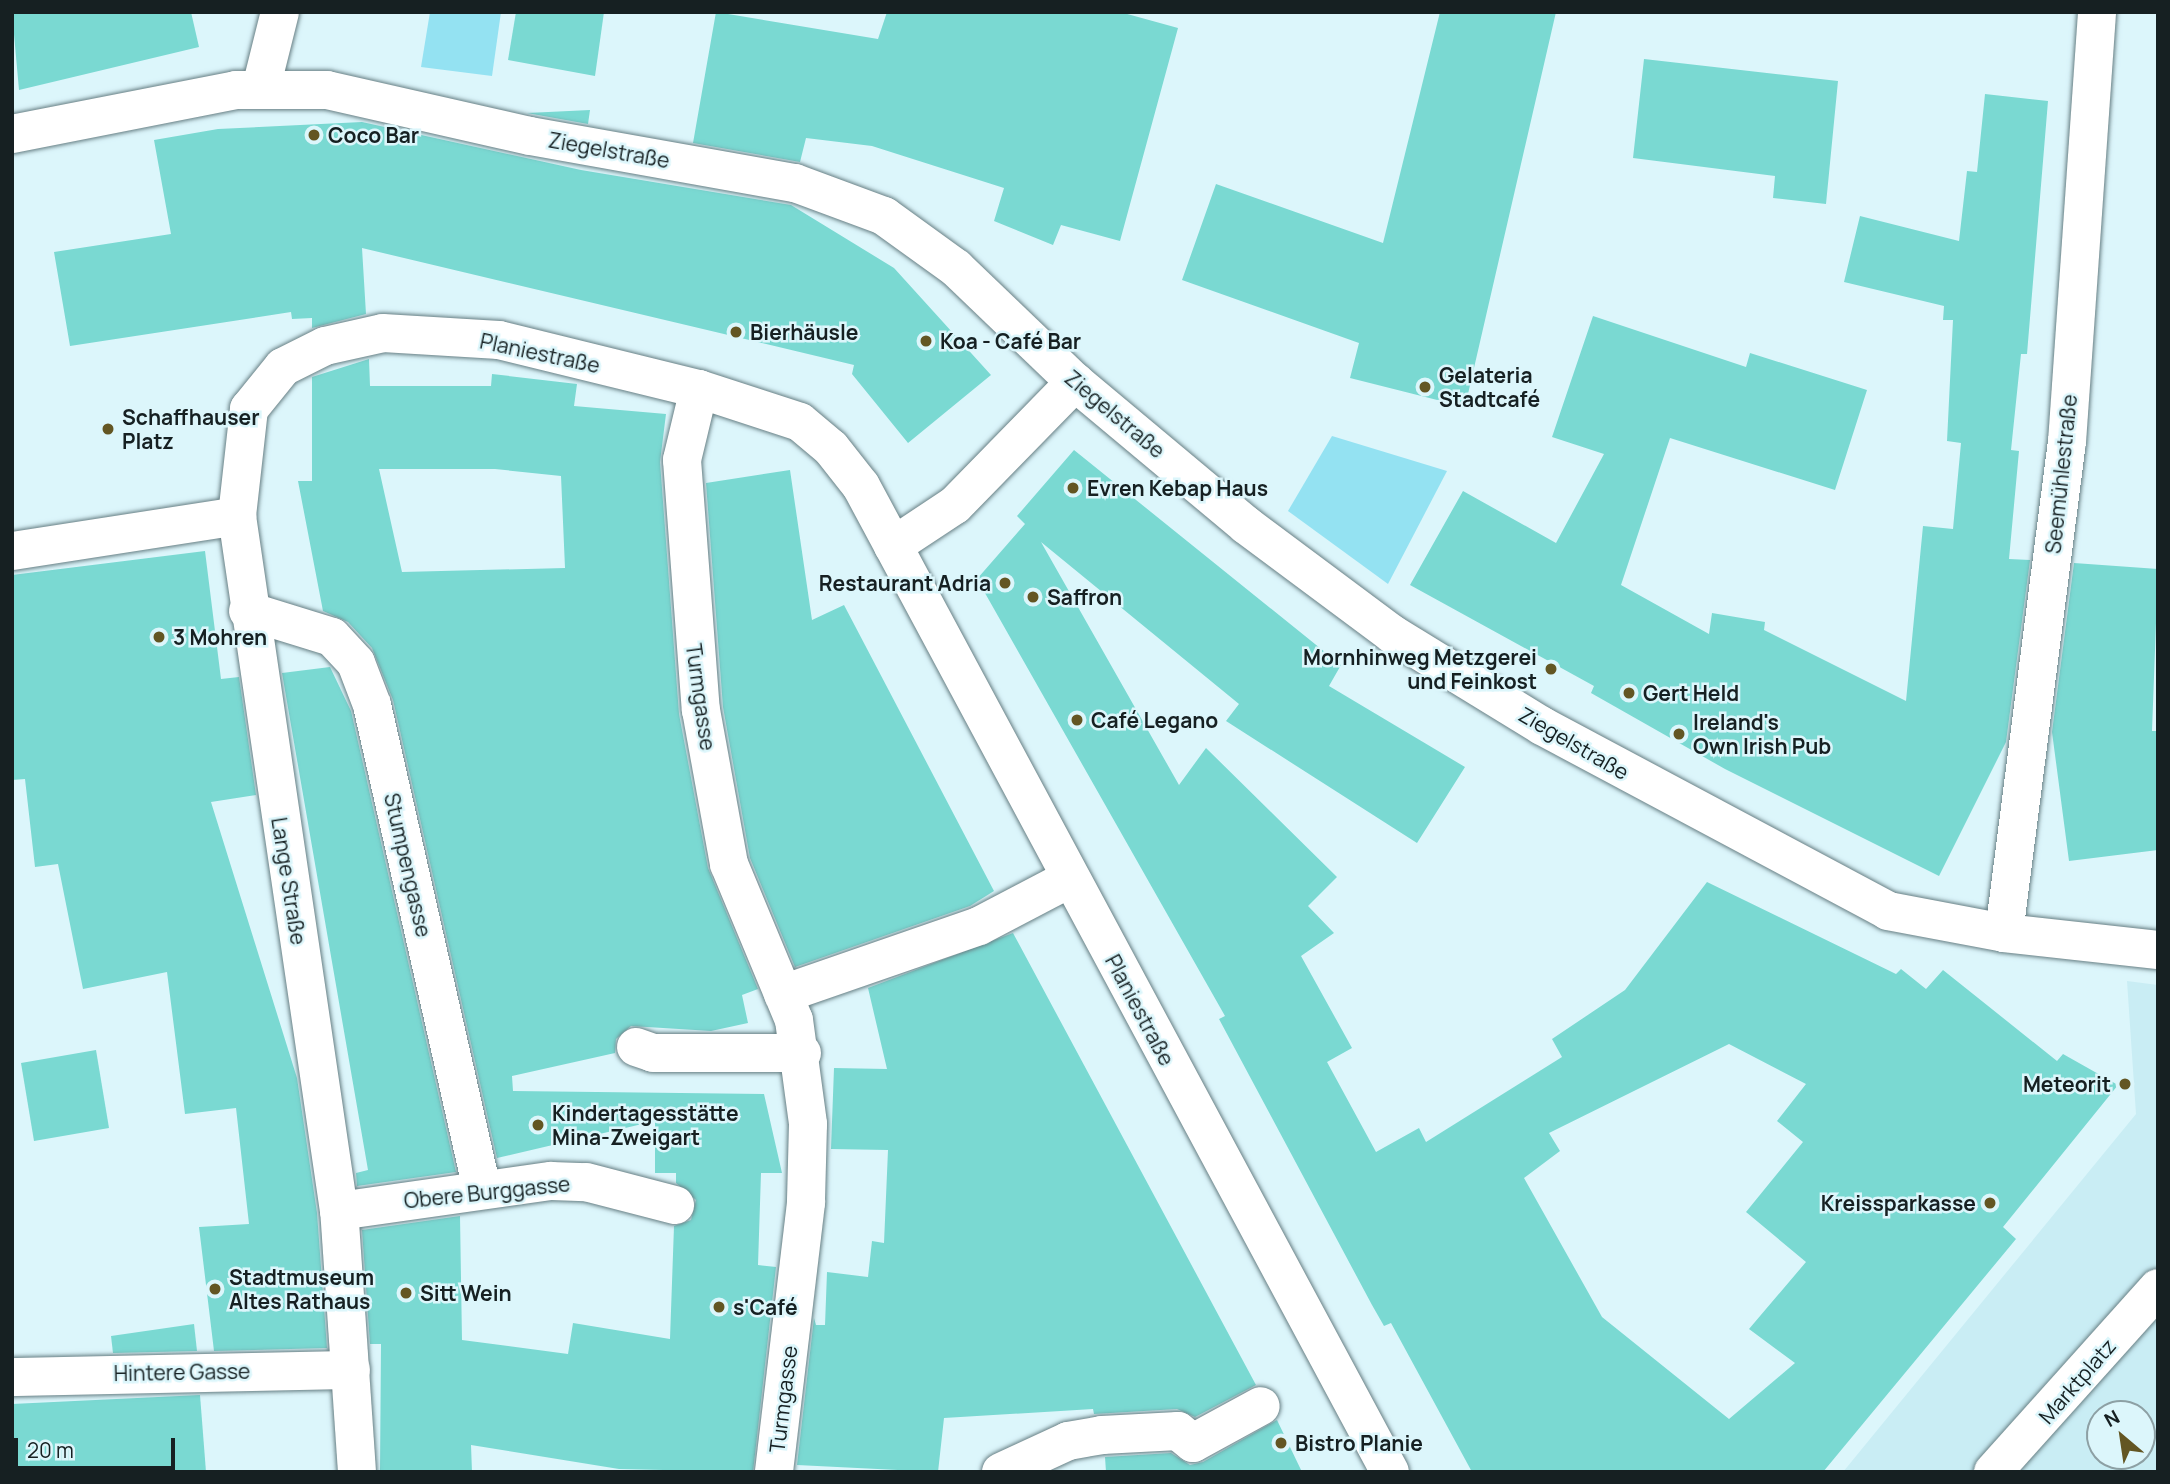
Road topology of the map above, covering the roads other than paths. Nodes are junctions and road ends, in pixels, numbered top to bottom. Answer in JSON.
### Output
{"nodes":[{"id":1,"x":280,"y":12,"type":"edge"},
{"id":2,"x":2097,"y":12,"type":"edge"},
{"id":3,"x":261,"y":88,"type":"junction"},
{"id":4,"x":12,"y":134,"type":"edge"},
{"id":5,"x":1074,"y":382,"type":"junction"},
{"id":6,"x":699,"y":389,"type":"junction"},
{"id":7,"x":237,"y":516,"type":"junction"},
{"id":8,"x":893,"y":546,"type":"junction"},
{"id":9,"x":12,"y":551,"type":"edge"},
{"id":10,"x":248,"y":611,"type":"junction"},
{"id":11,"x":1069,"y":879,"type":"junction"},
{"id":12,"x":2004,"y":933,"type":"junction"},
{"id":13,"x":2158,"y":950,"type":"edge"},
{"id":14,"x":783,"y":994,"type":"junction"},
{"id":15,"x":636,"y":1047,"type":"dead end"},
{"id":16,"x":802,"y":1053,"type":"junction"},
{"id":17,"x":482,"y":1190,"type":"junction"},
{"id":18,"x":675,"y":1205,"type":"dead end"},
{"id":19,"x":339,"y":1211,"type":"junction"},
{"id":20,"x":2158,"y":1287,"type":"edge"},
{"id":21,"x":351,"y":1370,"type":"junction"},
{"id":22,"x":12,"y":1377,"type":"edge"},
{"id":23,"x":1261,"y":1406,"type":"dead end"},
{"id":24,"x":1195,"y":1457,"type":"edge"},
{"id":25,"x":357,"y":1472,"type":"edge"},
{"id":26,"x":774,"y":1472,"type":"edge"},
{"id":27,"x":1001,"y":1472,"type":"edge"},
{"id":28,"x":1390,"y":1472,"type":"edge"},
{"id":29,"x":1993,"y":1472,"type":"edge"}],
"edges":[{"from":1,"to":3,"type":"street"},
{"from":2,"to":12,"type":"street","name":"Seemühlestraße"},
{"from":3,"to":4,"type":"street","name":"Ziegelstraße"},
{"from":3,"to":5,"type":"street","name":"Ziegelstraße"},
{"from":5,"to":8,"type":"street"},
{"from":5,"to":12,"type":"street","name":"Ziegelstraße"},
{"from":6,"to":7,"type":"street","name":"Planiestraße"},
{"from":6,"to":8,"type":"street","name":"Planiestraße"},
{"from":6,"to":14,"type":"street","name":"Turmgasse"},
{"from":7,"to":9,"type":"street"},
{"from":7,"to":10,"type":"street","name":"Lange Straße"},
{"from":8,"to":11,"type":"street","name":"Planiestraße"},
{"from":10,"to":17,"type":"street","name":"Stumpengasse"},
{"from":10,"to":19,"type":"street","name":"Lange Straße"},
{"from":11,"to":14,"type":"street"},
{"from":11,"to":28,"type":"street","name":"Planiestraße"},
{"from":12,"to":13,"type":"street","name":"Ziegelstraße"},
{"from":14,"to":16,"type":"street","name":"Turmgasse"},
{"from":15,"to":16,"type":"street"},
{"from":16,"to":26,"type":"street","name":"Turmgasse"},
{"from":17,"to":18,"type":"street","name":"Obere Burggasse"},
{"from":17,"to":19,"type":"street","name":"Obere Burggasse"},
{"from":19,"to":21,"type":"street","name":"Lange Straße"},
{"from":20,"to":29,"type":"street","name":"Marktplatz"},
{"from":21,"to":22,"type":"street","name":"Hintere Gasse"},
{"from":21,"to":25,"type":"street","name":"Lange Straße"},
{"from":23,"to":24,"type":"street"},
{"from":24,"to":27,"type":"street"}]}
